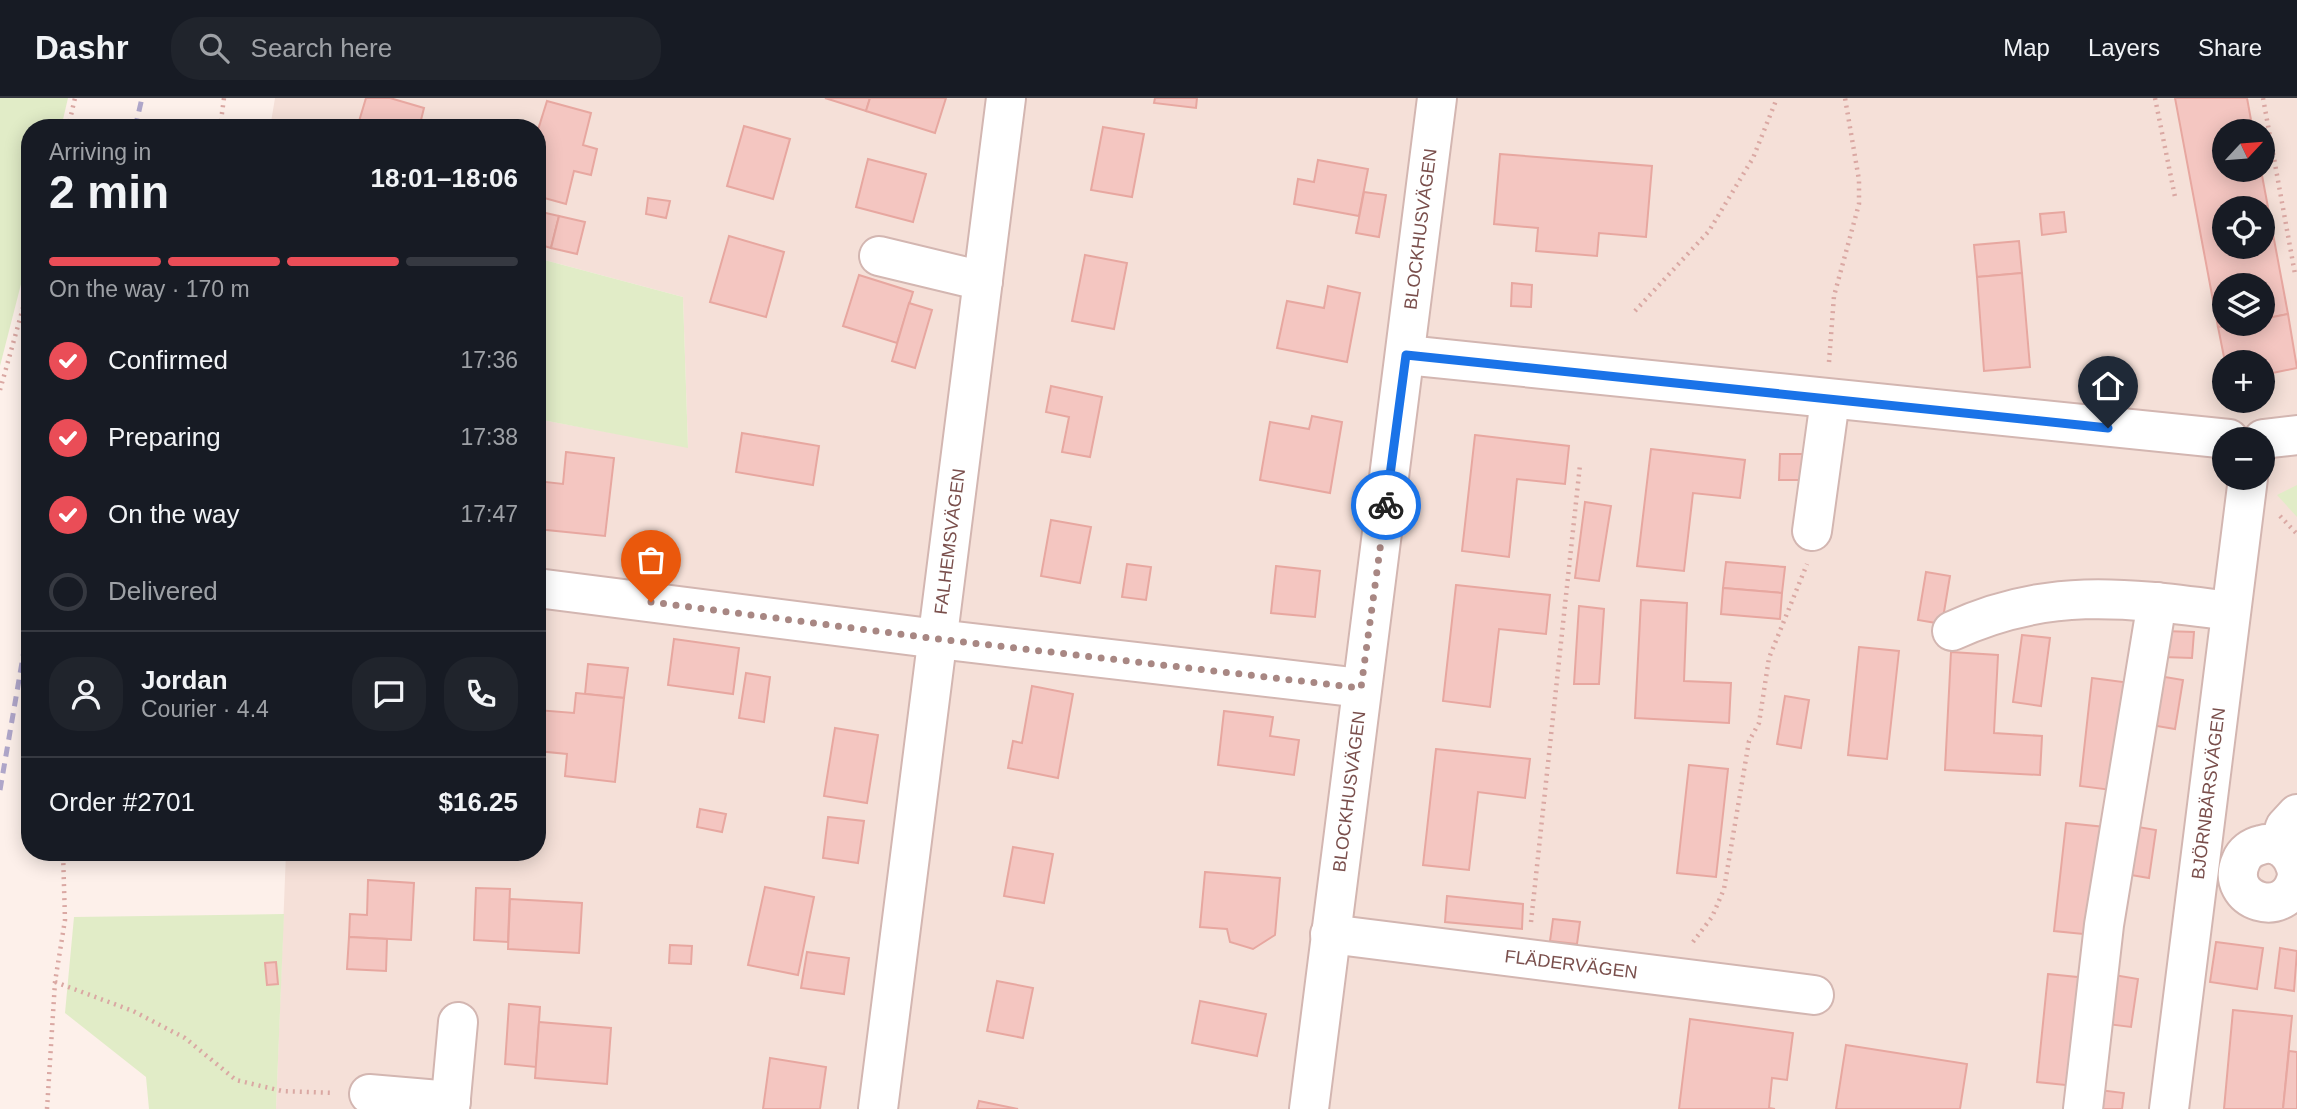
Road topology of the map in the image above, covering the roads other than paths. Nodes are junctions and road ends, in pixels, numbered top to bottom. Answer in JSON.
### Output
{"nodes":[{"id":1,"x":1006,"y":98,"type":"edge"},
{"id":2,"x":1437,"y":98,"type":"edge"},
{"id":3,"x":879,"y":256,"type":"dead end"},
{"id":4,"x":983,"y":281,"type":"junction"},
{"id":5,"x":1406,"y":355,"type":"junction"},
{"id":6,"x":1830,"y":400,"type":"junction"},
{"id":7,"x":2297,"y":435,"type":"edge"},
{"id":8,"x":2212,"y":437,"type":"edge"},
{"id":9,"x":2275,"y":438,"type":"edge"},
{"id":10,"x":2242,"y":490,"type":"edge"},
{"id":11,"x":1812,"y":531,"type":"road end"},
{"id":12,"x":546,"y":589,"type":"edge"},
{"id":13,"x":2157,"y":602,"type":"junction"},
{"id":14,"x":2230,"y":611,"type":"junction"},
{"id":15,"x":1952,"y":631,"type":"dead end"},
{"id":16,"x":938,"y":639,"type":"junction"},
{"id":17,"x":1361,"y":688,"type":"junction"},
{"id":18,"x":2199,"y":860,"type":"junction"},
{"id":19,"x":2293,"y":864,"type":"edge"},
{"id":20,"x":2238,"y":871,"type":"junction"},
{"id":21,"x":1331,"y":934,"type":"junction"},
{"id":22,"x":1814,"y":995,"type":"dead end"},
{"id":23,"x":458,"y":1022,"type":"dead end"},
{"id":24,"x":369,"y":1094,"type":"road end"},
{"id":25,"x":450,"y":1105,"type":"edge"},
{"id":26,"x":878,"y":1109,"type":"edge"},
{"id":27,"x":1309,"y":1109,"type":"edge"},
{"id":28,"x":2082,"y":1109,"type":"edge"},
{"id":29,"x":2169,"y":1109,"type":"edge"}],
"edges":[{"from":1,"to":4,"type":"street","name":"FALHEMSVÄGEN"},
{"from":2,"to":5,"type":"street","name":"BLOCKHUSVÄGEN"},
{"from":3,"to":4,"type":"street"},
{"from":4,"to":16,"type":"street","name":"FALHEMSVÄGEN"},
{"from":5,"to":6,"type":"street"},
{"from":5,"to":17,"type":"street","name":"BLOCKHUSVÄGEN"},
{"from":6,"to":8,"type":"street"},
{"from":6,"to":11,"type":"street"},
{"from":7,"to":9,"type":"street"},
{"from":10,"to":14,"type":"street","name":"BJÖRNBÄRSVÄGEN"},
{"from":12,"to":16,"type":"street"},
{"from":13,"to":14,"type":"street"},
{"from":13,"to":15,"type":"street"},
{"from":13,"to":28,"type":"street"},
{"from":14,"to":18,"type":"street","name":"BJÖRNBÄRSVÄGEN"},
{"from":16,"to":17,"type":"street"},
{"from":16,"to":26,"type":"street","name":"FALHEMSVÄGEN"},
{"from":17,"to":21,"type":"street","name":"BLOCKHUSVÄGEN"},
{"from":18,"to":20,"type":"street"},
{"from":18,"to":29,"type":"street","name":"BJÖRNBÄRSVÄGEN"},
{"from":19,"to":20,"type":"street"},
{"from":19,"to":20,"type":"street"},
{"from":21,"to":22,"type":"street","name":"FLÄDERVÄGEN"},
{"from":21,"to":27,"type":"street","name":"BLOCKHUSVÄGEN"},
{"from":23,"to":25,"type":"street"},
{"from":24,"to":25,"type":"street"}]}
